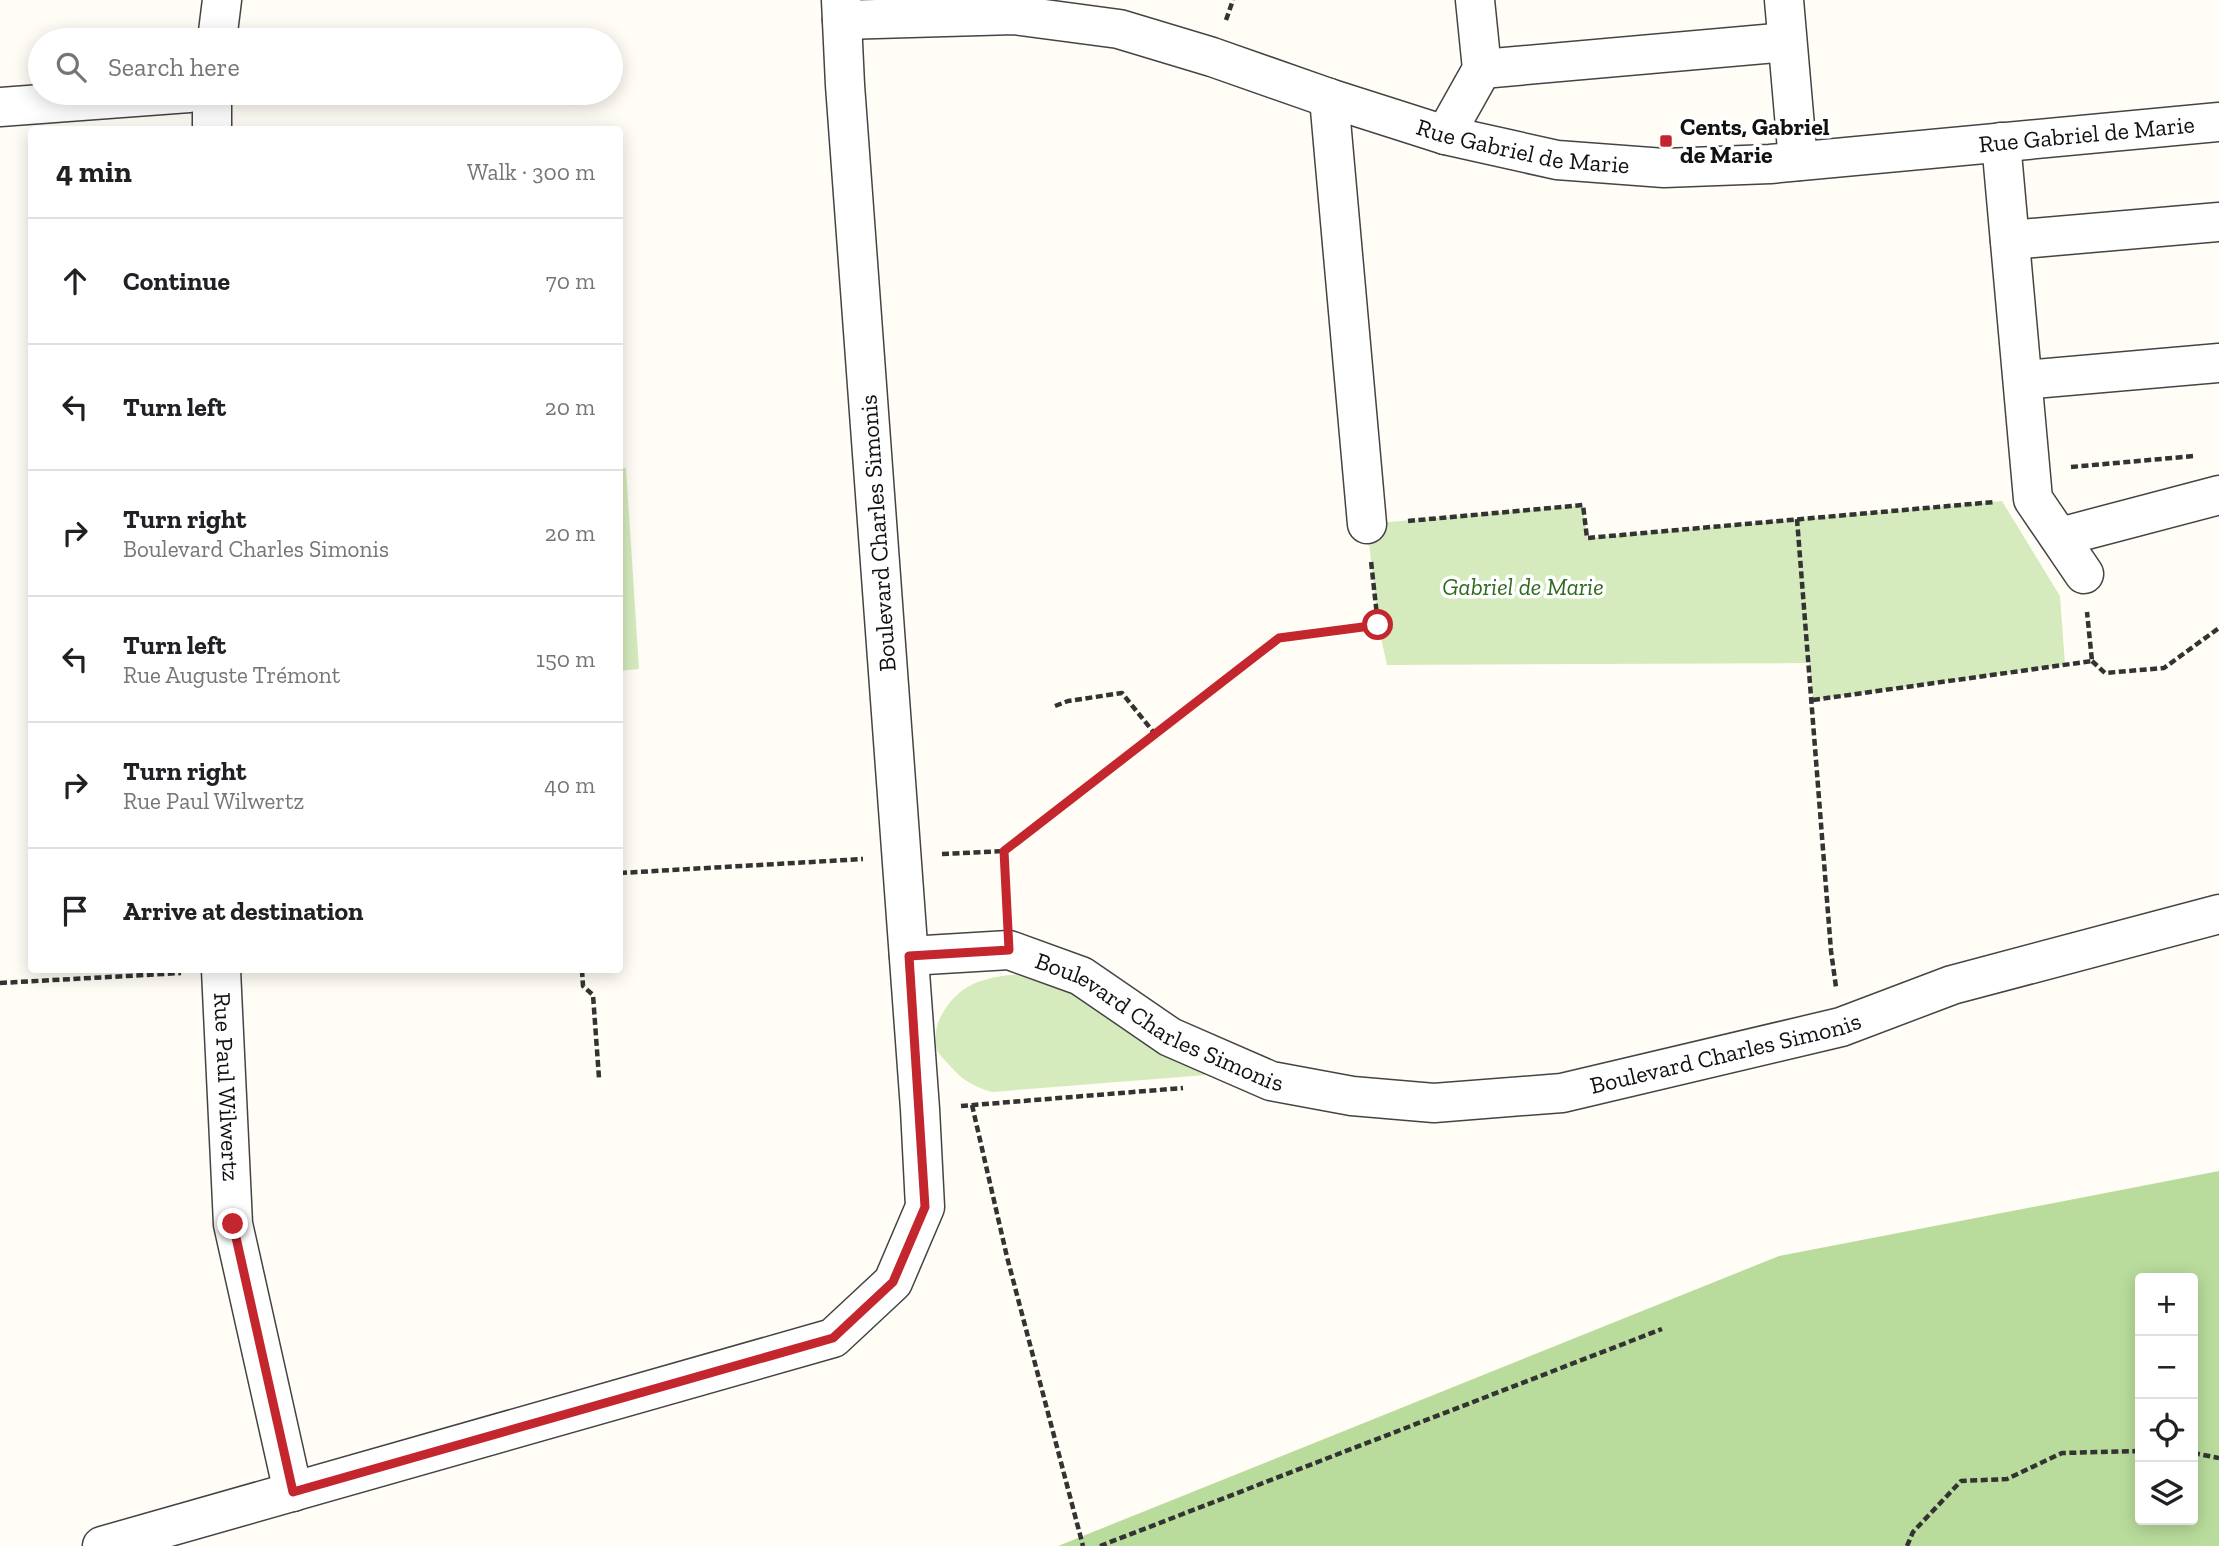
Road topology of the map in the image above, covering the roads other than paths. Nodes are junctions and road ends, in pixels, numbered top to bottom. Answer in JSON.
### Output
{"nodes":[{"id":1,"x":222,"y":0,"type":"edge"},
{"id":2,"x":1475,"y":0,"type":"edge"},
{"id":3,"x":1784,"y":0,"type":"edge"},
{"id":4,"x":842,"y":10,"type":"edge"},
{"id":5,"x":218,"y":28,"type":"edge"},
{"id":6,"x":1787,"y":42,"type":"junction"},
{"id":7,"x":1482,"y":69,"type":"junction"},
{"id":8,"x":1329,"y":98,"type":"junction"},
{"id":9,"x":28,"y":105,"type":"edge"},
{"id":10,"x":212,"y":105,"type":"edge"},
{"id":11,"x":0,"y":107,"type":"edge"},
{"id":12,"x":2219,"y":122,"type":"edge"},
{"id":13,"x":212,"y":126,"type":"edge"},
{"id":14,"x":1445,"y":135,"type":"junction"},
{"id":15,"x":2001,"y":142,"type":"junction"},
{"id":16,"x":1798,"y":162,"type":"junction"},
{"id":17,"x":2219,"y":222,"type":"edge"},
{"id":18,"x":2010,"y":240,"type":"junction"},
{"id":19,"x":2219,"y":363,"type":"edge"},
{"id":20,"x":2023,"y":380,"type":"junction"},
{"id":21,"x":2219,"y":495,"type":"edge"},
{"id":22,"x":1367,"y":524,"type":"road end"},
{"id":23,"x":2060,"y":537,"type":"junction"},
{"id":24,"x":2084,"y":574,"type":"road end"},
{"id":25,"x":2219,"y":914,"type":"edge"},
{"id":26,"x":909,"y":956,"type":"junction"},
{"id":27,"x":221,"y":973,"type":"edge"},
{"id":28,"x":293,"y":1492,"type":"junction"},
{"id":29,"x":102,"y":1546,"type":"edge"}],
"edges":[{"from":1,"to":5,"type":"street"},
{"from":2,"to":7,"type":"street"},
{"from":3,"to":6,"type":"street"},
{"from":4,"to":8,"type":"street","name":"Rue Gabriel de Marie"},
{"from":4,"to":26,"type":"street","name":"Boulevard Charles Simonis"},
{"from":6,"to":7,"type":"street"},
{"from":6,"to":16,"type":"street"},
{"from":7,"to":14,"type":"street"},
{"from":8,"to":14,"type":"street","name":"Rue Gabriel de Marie"},
{"from":8,"to":22,"type":"street"},
{"from":9,"to":11,"type":"street"},
{"from":10,"to":13,"type":"street"},
{"from":12,"to":15,"type":"street","name":"Rue Gabriel de Marie"},
{"from":14,"to":16,"type":"street","name":"Rue Gabriel de Marie"},
{"from":15,"to":16,"type":"street","name":"Rue Gabriel de Marie"},
{"from":15,"to":18,"type":"street"},
{"from":17,"to":18,"type":"street"},
{"from":18,"to":20,"type":"street"},
{"from":19,"to":20,"type":"street"},
{"from":20,"to":23,"type":"street"},
{"from":21,"to":23,"type":"street"},
{"from":23,"to":24,"type":"street"},
{"from":25,"to":26,"type":"street","name":"Boulevard Charles Simonis"},
{"from":26,"to":28,"type":"street"},
{"from":27,"to":28,"type":"street","name":"Rue Paul Wilwertz"},
{"from":28,"to":29,"type":"street"}]}
